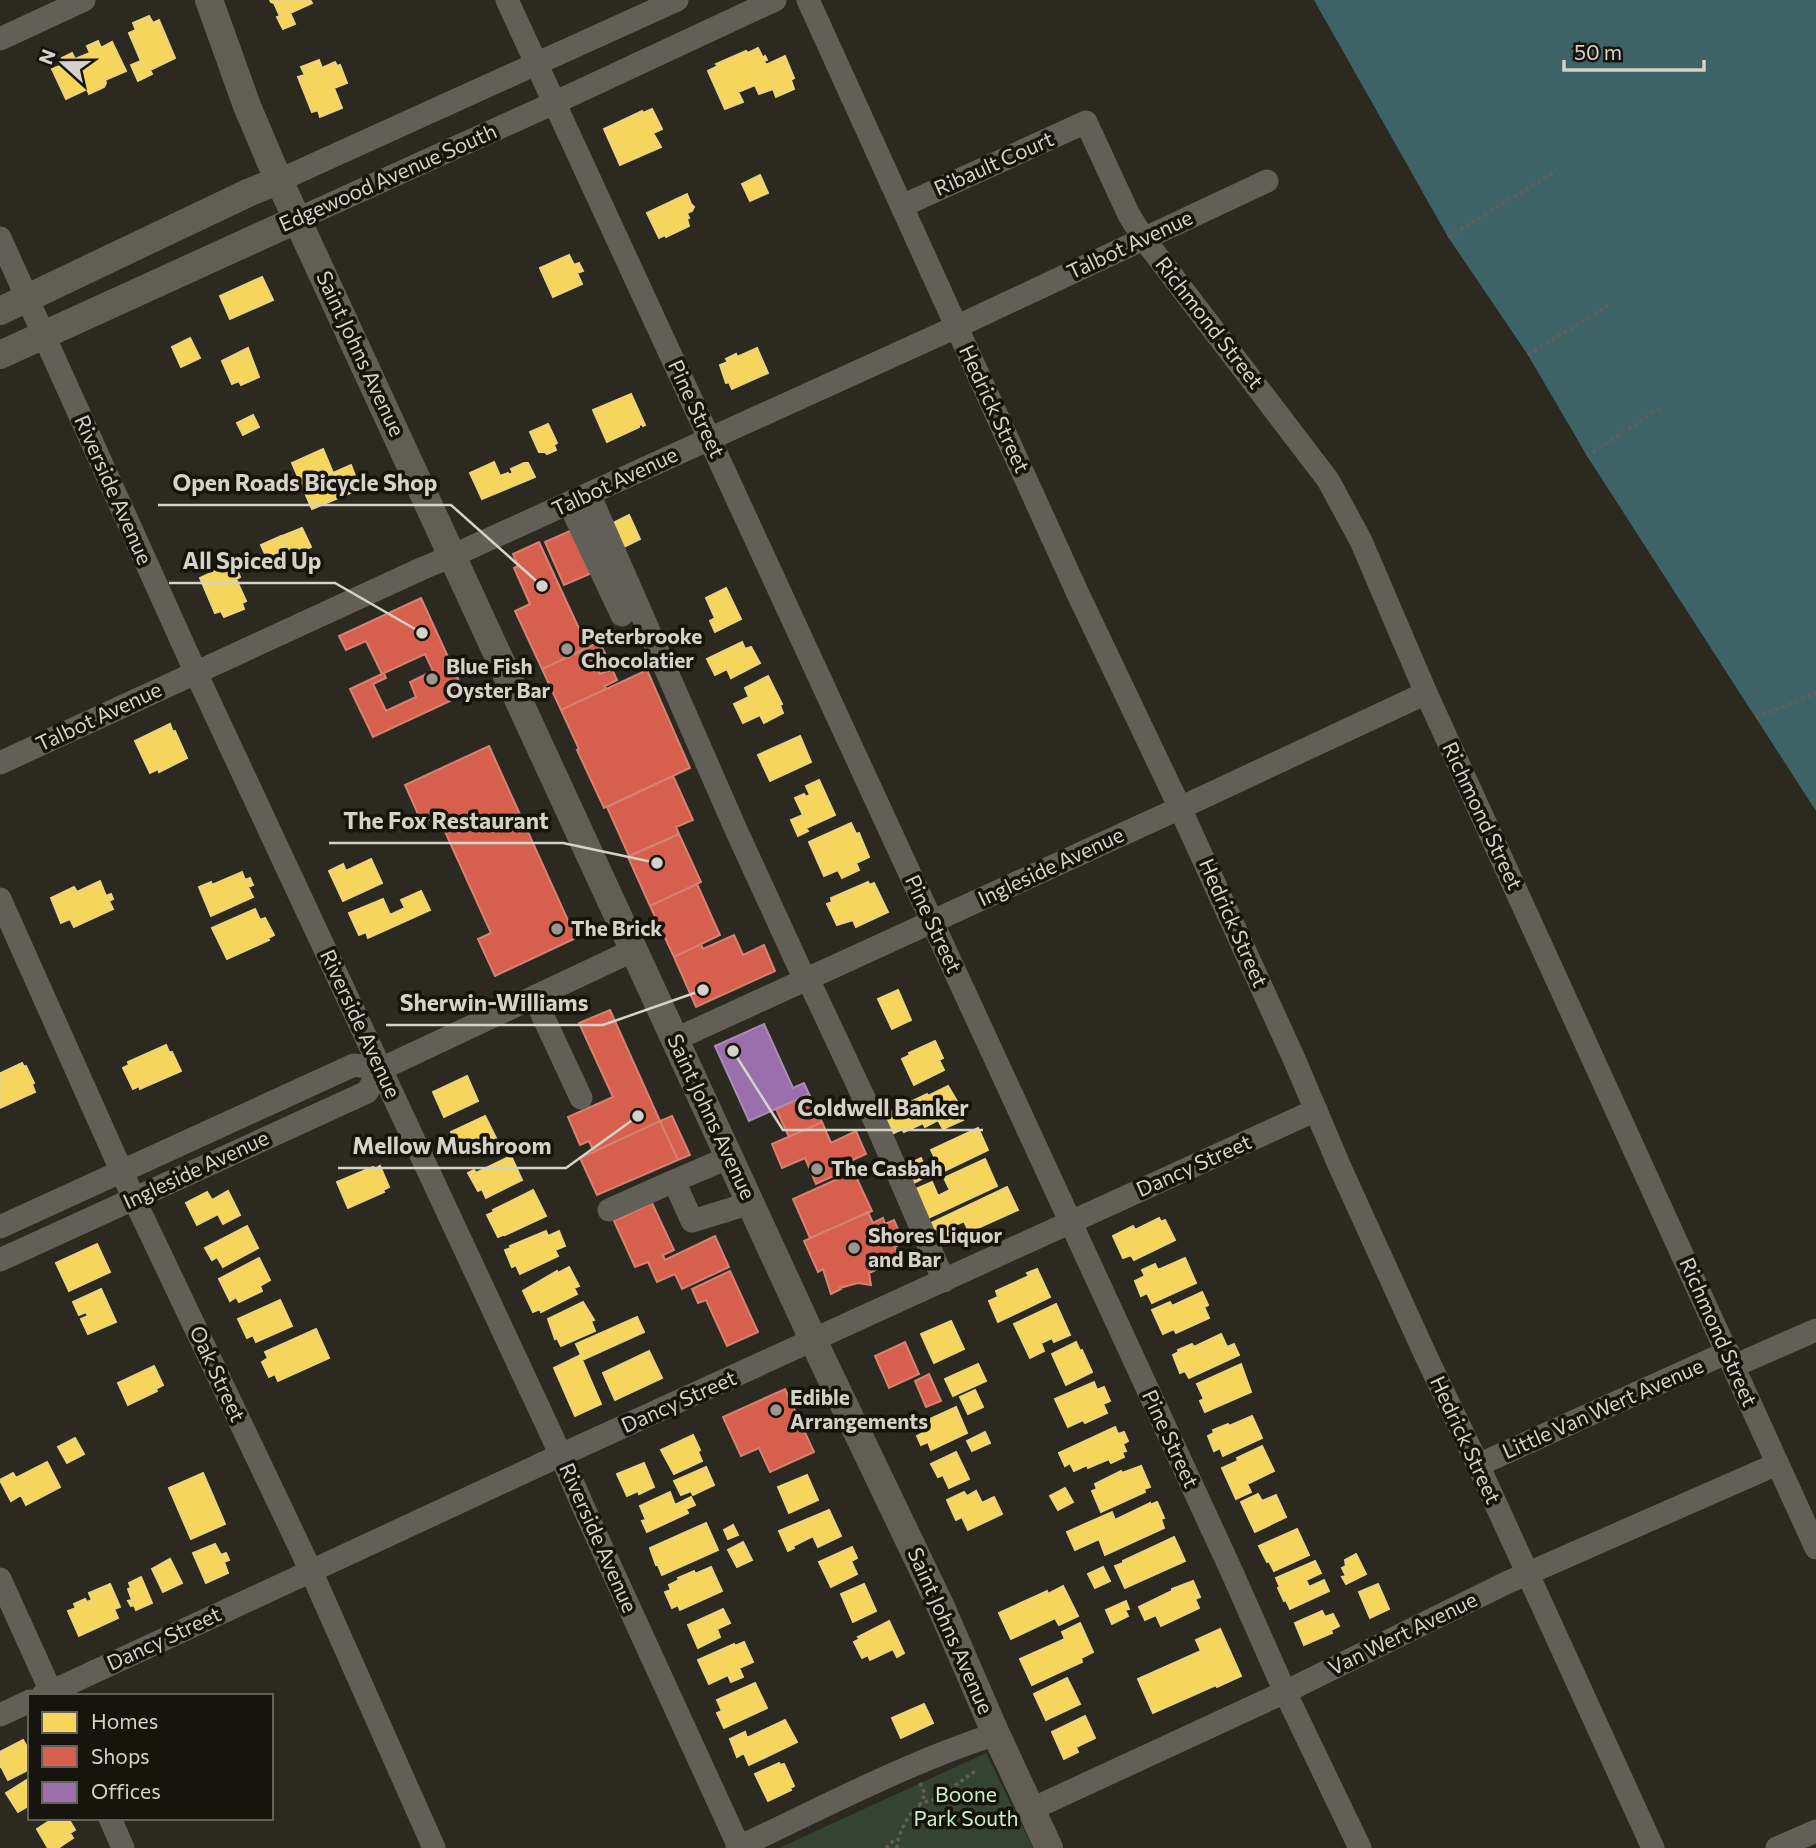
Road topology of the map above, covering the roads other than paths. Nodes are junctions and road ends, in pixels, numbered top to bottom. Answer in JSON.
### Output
{"nodes":[{"id":1,"x":84,"y":0,"type":"edge"},
{"id":2,"x":209,"y":0,"type":"edge"},
{"id":3,"x":507,"y":0,"type":"edge"},
{"id":4,"x":677,"y":0,"type":"edge"},
{"id":5,"x":775,"y":0,"type":"edge"},
{"id":6,"x":808,"y":0,"type":"edge"},
{"id":7,"x":0,"y":39,"type":"edge"},
{"id":8,"x":536,"y":65,"type":"junction"},
{"id":9,"x":554,"y":103,"type":"junction"},
{"id":10,"x":1086,"y":122,"type":"joint"},
{"id":11,"x":280,"y":180,"type":"junction"},
{"id":12,"x":1267,"y":181,"type":"dead end"},
{"id":13,"x":902,"y":206,"type":"junction"},
{"id":14,"x":298,"y":219,"type":"junction"},
{"id":15,"x":0,"y":237,"type":"edge"},
{"id":16,"x":1144,"y":239,"type":"junction"},
{"id":17,"x":27,"y":299,"type":"junction"},
{"id":18,"x":0,"y":311,"type":"edge"},
{"id":19,"x":956,"y":327,"type":"junction"},
{"id":20,"x":44,"y":334,"type":"junction"},
{"id":21,"x":0,"y":355,"type":"edge"},
{"id":22,"x":709,"y":439,"type":"junction"},
{"id":23,"x":579,"y":498,"type":"junction"},
{"id":24,"x":452,"y":556,"type":"junction"},
{"id":25,"x":622,"y":615,"type":"dead end"},
{"id":26,"x":196,"y":673,"type":"junction"},
{"id":27,"x":1426,"y":692,"type":"junction"},
{"id":28,"x":0,"y":763,"type":"edge"},
{"id":29,"x":1180,"y":808,"type":"junction"},
{"id":30,"x":0,"y":900,"type":"edge"},
{"id":31,"x":932,"y":922,"type":"junction"},
{"id":32,"x":634,"y":950,"type":"junction"},
{"id":33,"x":806,"y":980,"type":"junction"},
{"id":34,"x":534,"y":997,"type":"junction"},
{"id":35,"x":676,"y":1039,"type":"junction"},
{"id":36,"x":381,"y":1069,"type":"junction"},
{"id":37,"x":581,"y":1098,"type":"dead end"},
{"id":38,"x":1316,"y":1110,"type":"junction"},
{"id":39,"x":730,"y":1157,"type":"junction"},
{"id":40,"x":122,"y":1171,"type":"junction"},
{"id":41,"x":674,"y":1181,"type":"junction"},
{"id":42,"x":134,"y":1199,"type":"junction"},
{"id":43,"x":751,"y":1203,"type":"junction"},
{"id":44,"x":609,"y":1210,"type":"dead end"},
{"id":45,"x":1070,"y":1221,"type":"junction"},
{"id":46,"x":0,"y":1227,"type":"edge"},
{"id":47,"x":0,"y":1260,"type":"edge"},
{"id":48,"x":944,"y":1280,"type":"junction"},
{"id":49,"x":1816,"y":1330,"type":"edge"},
{"id":50,"x":815,"y":1340,"type":"junction"},
{"id":51,"x":1731,"y":1359,"type":"junction"},
{"id":52,"x":561,"y":1455,"type":"junction"},
{"id":53,"x":1777,"y":1464,"type":"junction"},
{"id":54,"x":1478,"y":1465,"type":"junction"},
{"id":55,"x":1816,"y":1548,"type":"edge"},
{"id":56,"x":311,"y":1571,"type":"junction"},
{"id":57,"x":1527,"y":1574,"type":"junction"},
{"id":58,"x":0,"y":1579,"type":"edge"},
{"id":59,"x":1285,"y":1692,"type":"junction"},
{"id":60,"x":49,"y":1694,"type":"edge"},
{"id":61,"x":28,"y":1702,"type":"edge"},
{"id":62,"x":0,"y":1715,"type":"edge"},
{"id":63,"x":996,"y":1734,"type":"junction"},
{"id":64,"x":1032,"y":1809,"type":"junction"},
{"id":65,"x":111,"y":1820,"type":"edge"},
{"id":66,"x":1816,"y":1830,"type":"edge"},
{"id":67,"x":738,"y":1847,"type":"edge"},
{"id":68,"x":123,"y":1848,"type":"edge"},
{"id":69,"x":434,"y":1848,"type":"edge"},
{"id":70,"x":1049,"y":1848,"type":"edge"},
{"id":71,"x":1360,"y":1848,"type":"edge"},
{"id":72,"x":1653,"y":1848,"type":"edge"},
{"id":73,"x":1777,"y":1848,"type":"edge"}],
"edges":[{"from":1,"to":7,"type":"street"},
{"from":2,"to":11,"type":"main road","name":"Saint Johns Avenue"},
{"from":3,"to":8,"type":"street","name":"Pine Street"},
{"from":4,"to":8,"type":"street","name":"Edgewood Avenue South"},
{"from":5,"to":9,"type":"street","name":"Edgewood Avenue South"},
{"from":6,"to":13,"type":"street","name":"Hedrick Street"},
{"from":8,"to":9,"type":"street","name":"Pine Street"},
{"from":8,"to":11,"type":"street","name":"Edgewood Avenue South"},
{"from":9,"to":14,"type":"street","name":"Edgewood Avenue South"},
{"from":9,"to":22,"type":"street","name":"Pine Street"},
{"from":10,"to":13,"type":"street","name":"Ribault Court"},
{"from":10,"to":16,"type":"street","name":"Richmond Street"},
{"from":11,"to":14,"type":"main road","name":"Saint Johns Avenue"},
{"from":11,"to":17,"type":"main road","name":"Edgewood Avenue South"},
{"from":12,"to":16,"type":"street","name":"Talbot Avenue"},
{"from":13,"to":19,"type":"street","name":"Hedrick Street"},
{"from":14,"to":20,"type":"main road","name":"Edgewood Avenue South"},
{"from":14,"to":24,"type":"main road","name":"Saint Johns Avenue"},
{"from":15,"to":17,"type":"street","name":"Riverside Avenue"},
{"from":16,"to":19,"type":"street","name":"Talbot Avenue"},
{"from":16,"to":27,"type":"street","name":"Richmond Street"},
{"from":17,"to":18,"type":"main road","name":"Edgewood Avenue South"},
{"from":17,"to":20,"type":"street","name":"Riverside Avenue"},
{"from":19,"to":22,"type":"street","name":"Talbot Avenue"},
{"from":19,"to":29,"type":"street","name":"Hedrick Street"},
{"from":20,"to":21,"type":"main road","name":"Edgewood Avenue South"},
{"from":20,"to":26,"type":"street","name":"Riverside Avenue"},
{"from":22,"to":23,"type":"street","name":"Talbot Avenue"},
{"from":22,"to":31,"type":"street","name":"Pine Street"},
{"from":23,"to":24,"type":"street","name":"Talbot Avenue"},
{"from":23,"to":25,"type":"street"},
{"from":23,"to":33,"type":"street"},
{"from":24,"to":26,"type":"street","name":"Talbot Avenue"},
{"from":24,"to":32,"type":"main road","name":"Saint Johns Avenue"},
{"from":26,"to":28,"type":"street","name":"Talbot Avenue"},
{"from":26,"to":36,"type":"street","name":"Riverside Avenue"},
{"from":27,"to":29,"type":"street","name":"Ingleside Avenue"},
{"from":27,"to":51,"type":"street","name":"Richmond Street"},
{"from":29,"to":31,"type":"street","name":"Ingleside Avenue"},
{"from":29,"to":38,"type":"street","name":"Hedrick Street"},
{"from":30,"to":40,"type":"street","name":"Oak Street"},
{"from":31,"to":33,"type":"street","name":"Ingleside Avenue"},
{"from":31,"to":45,"type":"street","name":"Pine Street"},
{"from":32,"to":34,"type":"street","name":"Ingleside Avenue"},
{"from":32,"to":35,"type":"main road","name":"Saint Johns Avenue"},
{"from":33,"to":35,"type":"street","name":"Ingleside Avenue"},
{"from":33,"to":48,"type":"street"},
{"from":34,"to":36,"type":"street","name":"Ingleside Avenue"},
{"from":34,"to":37,"type":"street"},
{"from":35,"to":39,"type":"main road","name":"Saint Johns Avenue"},
{"from":36,"to":40,"type":"street","name":"Ingleside Avenue"},
{"from":36,"to":42,"type":"street","name":"Ingleside Avenue"},
{"from":36,"to":52,"type":"street","name":"Riverside Avenue"},
{"from":38,"to":45,"type":"street","name":"Dancy Street"},
{"from":38,"to":54,"type":"street","name":"Hedrick Street"},
{"from":39,"to":41,"type":"street"},
{"from":39,"to":43,"type":"main road","name":"Saint Johns Avenue"},
{"from":40,"to":42,"type":"street","name":"Oak Street"},
{"from":40,"to":46,"type":"street","name":"Ingleside Avenue"},
{"from":41,"to":43,"type":"street"},
{"from":41,"to":44,"type":"street"},
{"from":42,"to":47,"type":"street","name":"Ingleside Avenue"},
{"from":42,"to":56,"type":"street","name":"Oak Street"},
{"from":43,"to":50,"type":"main road","name":"Saint Johns Avenue"},
{"from":45,"to":48,"type":"street","name":"Dancy Street"},
{"from":45,"to":59,"type":"street","name":"Pine Street"},
{"from":48,"to":50,"type":"street","name":"Dancy Street"},
{"from":49,"to":51,"type":"street"},
{"from":50,"to":52,"type":"street","name":"Dancy Street"},
{"from":50,"to":63,"type":"main road","name":"Saint Johns Avenue"},
{"from":51,"to":53,"type":"street","name":"Richmond Street"},
{"from":51,"to":54,"type":"street","name":"Little Van Wert Avenue"},
{"from":52,"to":56,"type":"street","name":"Dancy Street"},
{"from":52,"to":67,"type":"street","name":"Riverside Avenue"},
{"from":53,"to":55,"type":"street","name":"Richmond Street"},
{"from":53,"to":57,"type":"street","name":"Van Wert Avenue"},
{"from":54,"to":57,"type":"street","name":"Hedrick Street"},
{"from":56,"to":60,"type":"street","name":"Dancy Street"},
{"from":56,"to":69,"type":"street","name":"Oak Street"},
{"from":57,"to":59,"type":"street","name":"Van Wert Avenue"},
{"from":57,"to":72,"type":"street","name":"Hedrick Street"},
{"from":58,"to":60,"type":"street"},
{"from":59,"to":64,"type":"street","name":"Van Wert Avenue"},
{"from":59,"to":71,"type":"street","name":"Pine Street"},
{"from":61,"to":62,"type":"street"},
{"from":63,"to":64,"type":"main road","name":"Saint Johns Avenue"},
{"from":63,"to":67,"type":"street"},
{"from":64,"to":70,"type":"main road","name":"Saint Johns Avenue"},
{"from":65,"to":68,"type":"street"},
{"from":66,"to":73,"type":"street"}]}
